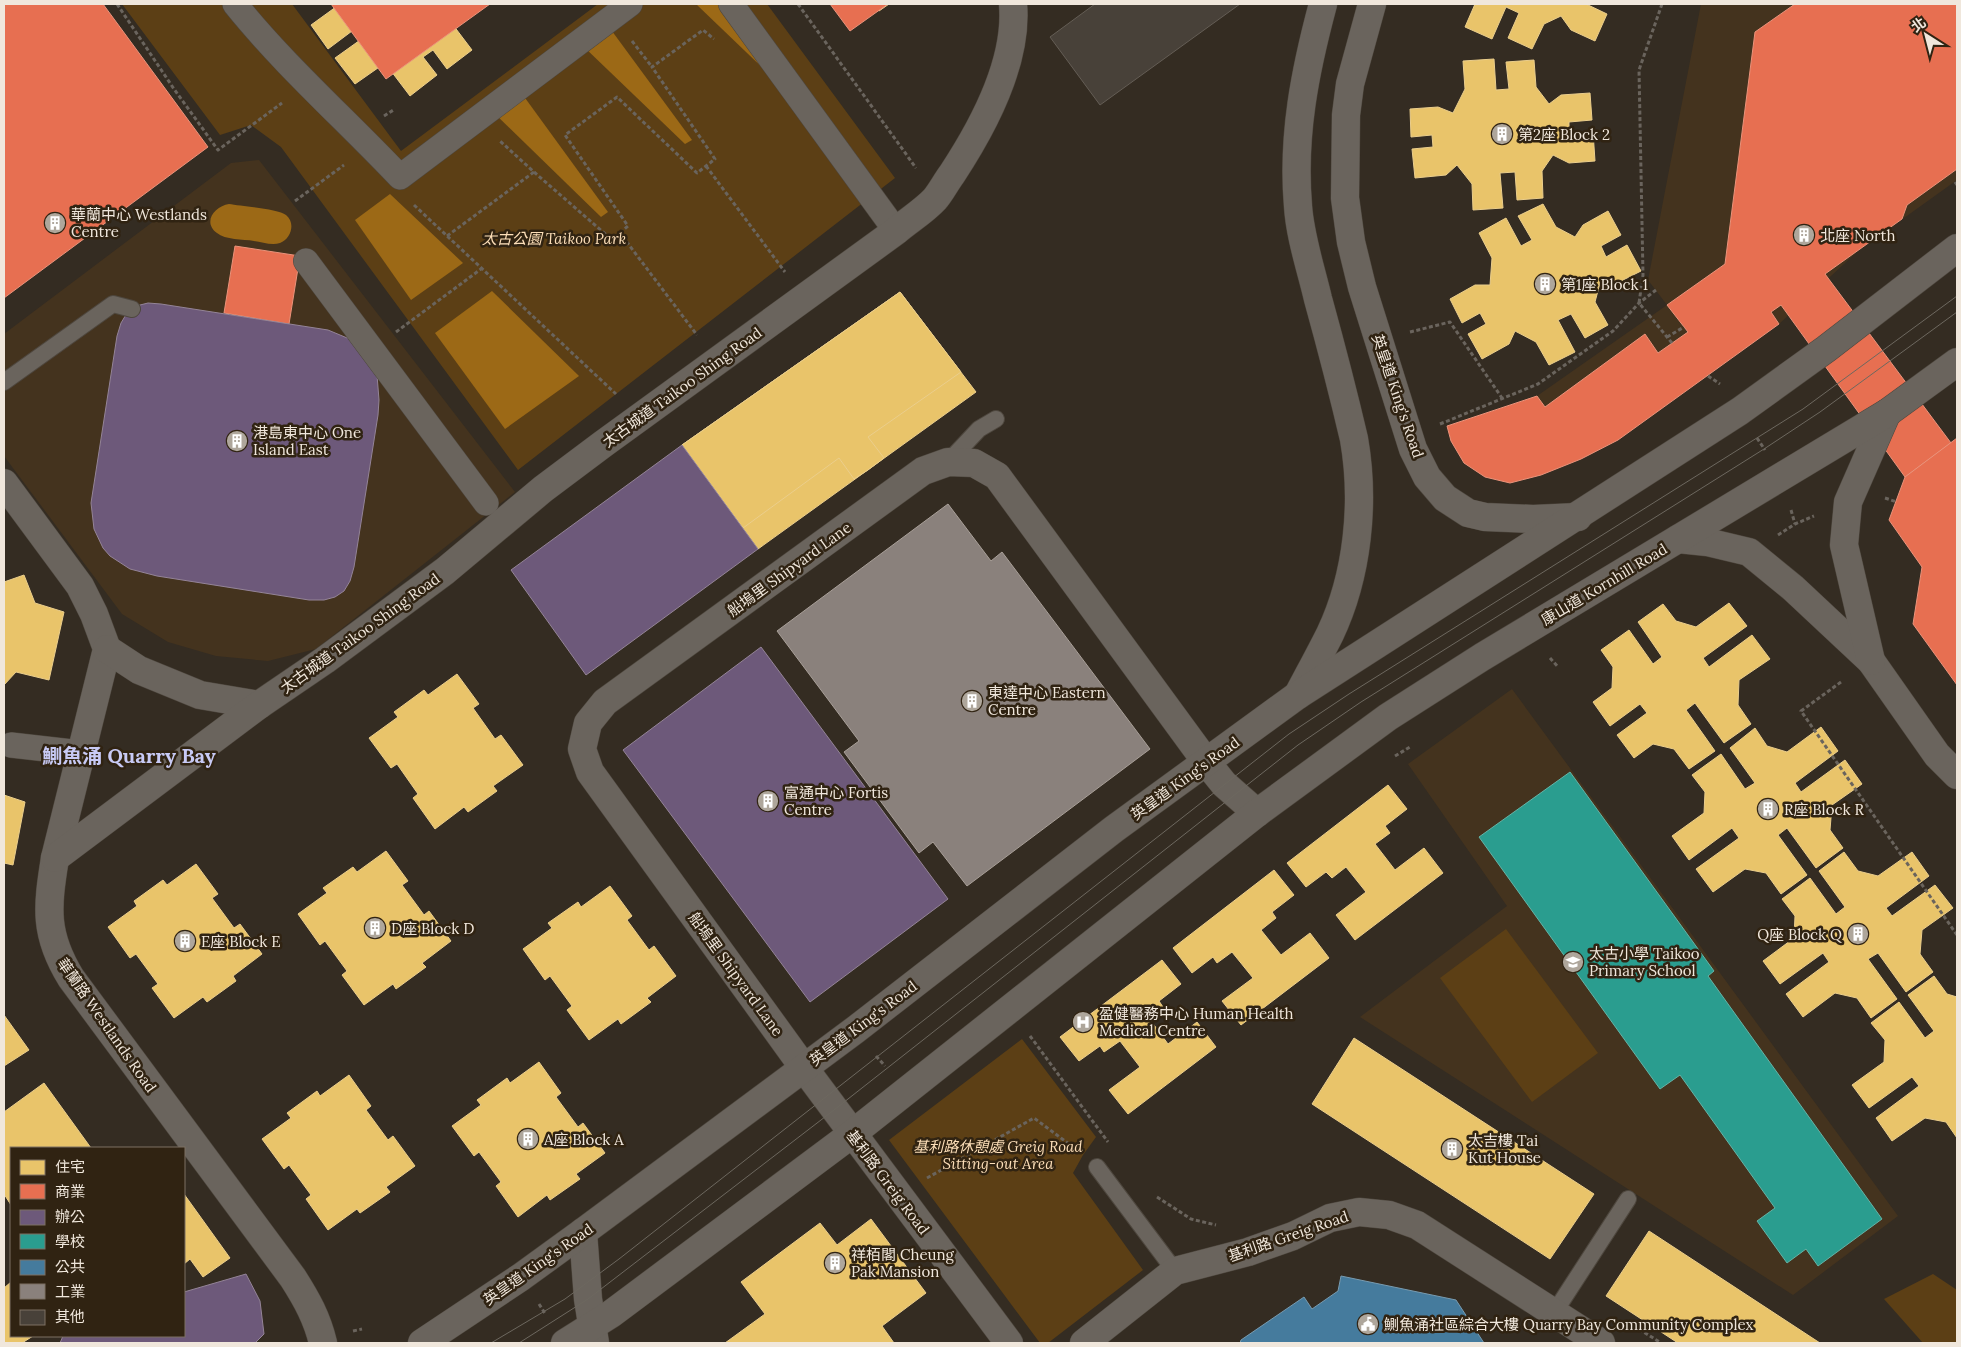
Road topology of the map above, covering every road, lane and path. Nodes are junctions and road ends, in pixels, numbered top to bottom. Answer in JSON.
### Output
{"nodes":[{"id":1,"x":117,"y":4,"type":"edge"},
{"id":2,"x":235,"y":4,"type":"edge"},
{"id":3,"x":630,"y":4,"type":"edge"},
{"id":4,"x":731,"y":4,"type":"edge"},
{"id":5,"x":798,"y":4,"type":"edge"},
{"id":6,"x":1013,"y":4,"type":"edge"},
{"id":7,"x":1323,"y":4,"type":"edge"},
{"id":8,"x":1372,"y":4,"type":"edge"},
{"id":9,"x":1662,"y":4,"type":"edge"},
{"id":10,"x":718,"y":42,"type":"dead end"},
{"id":11,"x":304,"y":83,"type":"junction"},
{"id":12,"x":174,"y":89,"type":"junction"},
{"id":13,"x":168,"y":92,"type":"dead end"},
{"id":14,"x":498,"y":140,"type":"dead end"},
{"id":15,"x":350,"y":160,"type":"dead end"},
{"id":16,"x":706,"y":166,"type":"junction"},
{"id":17,"x":534,"y":172,"type":"junction"},
{"id":18,"x":922,"y":176,"type":"dead end"},
{"id":19,"x":295,"y":201,"type":"dead end"},
{"id":20,"x":413,"y":204,"type":"dead end"},
{"id":21,"x":896,"y":231,"type":"junction"},
{"id":22,"x":620,"y":233,"type":"junction"},
{"id":23,"x":447,"y":236,"type":"junction"},
{"id":24,"x":1957,"y":248,"type":"edge"},
{"id":25,"x":306,"y":261,"type":"dead end"},
{"id":26,"x":481,"y":269,"type":"junction"},
{"id":27,"x":790,"y":278,"type":"dead end"},
{"id":28,"x":1656,"y":290,"type":"dead end"},
{"id":29,"x":1639,"y":303,"type":"junction"},
{"id":30,"x":132,"y":309,"type":"dead end"},
{"id":31,"x":404,"y":326,"type":"dead end"},
{"id":32,"x":1684,"y":327,"type":"dead end"},
{"id":33,"x":1405,"y":333,"type":"dead end"},
{"id":34,"x":1667,"y":337,"type":"junction"},
{"id":35,"x":702,"y":343,"type":"dead end"},
{"id":36,"x":1672,"y":343,"type":"dead end"},
{"id":37,"x":1957,"y":362,"type":"edge"},
{"id":38,"x":1708,"y":376,"type":"dead end"},
{"id":39,"x":4,"y":382,"type":"edge"},
{"id":40,"x":1720,"y":383,"type":"dead end"},
{"id":41,"x":618,"y":396,"type":"dead end"},
{"id":42,"x":1502,"y":398,"type":"junction"},
{"id":43,"x":1887,"y":413,"type":"junction"},
{"id":44,"x":996,"y":419,"type":"dead end"},
{"id":45,"x":1437,"y":425,"type":"dead end"},
{"id":46,"x":948,"y":462,"type":"junction"},
{"id":47,"x":4,"y":483,"type":"edge"},
{"id":48,"x":1848,"y":502,"type":"junction"},
{"id":49,"x":1897,"y":502,"type":"dead end"},
{"id":50,"x":486,"y":503,"type":"dead end"},
{"id":51,"x":1578,"y":517,"type":"junction"},
{"id":52,"x":1678,"y":539,"type":"junction"},
{"id":53,"x":1749,"y":552,"type":"junction"},
{"id":54,"x":107,"y":649,"type":"junction"},
{"id":55,"x":1550,"y":658,"type":"dead end"},
{"id":56,"x":1871,"y":661,"type":"junction"},
{"id":57,"x":1558,"y":667,"type":"dead end"},
{"id":58,"x":1841,"y":682,"type":"dead end"},
{"id":59,"x":1298,"y":695,"type":"junction"},
{"id":60,"x":259,"y":705,"type":"junction"},
{"id":61,"x":11,"y":745,"type":"dead end"},
{"id":62,"x":82,"y":753,"type":"junction"},
{"id":63,"x":1207,"y":763,"type":"junction"},
{"id":64,"x":1957,"y":775,"type":"edge"},
{"id":65,"x":1257,"y":813,"type":"junction"},
{"id":66,"x":55,"y":858,"type":"junction"},
{"id":67,"x":1957,"y":935,"type":"edge"},
{"id":68,"x":855,"y":1030,"type":"junction"},
{"id":69,"x":1029,"y":1036,"type":"dead end"},
{"id":70,"x":804,"y":1068,"type":"junction"},
{"id":71,"x":905,"y":1091,"type":"junction"},
{"id":72,"x":852,"y":1134,"type":"junction"},
{"id":73,"x":1105,"y":1138,"type":"junction"},
{"id":74,"x":1100,"y":1145,"type":"dead end"},
{"id":75,"x":1111,"y":1145,"type":"dead end"},
{"id":76,"x":1083,"y":1155,"type":"dead end"},
{"id":77,"x":1097,"y":1167,"type":"dead end"},
{"id":78,"x":921,"y":1182,"type":"dead end"},
{"id":79,"x":1153,"y":1193,"type":"dead end"},
{"id":80,"x":1628,"y":1199,"type":"dead end"},
{"id":81,"x":1220,"y":1226,"type":"dead end"},
{"id":82,"x":583,"y":1232,"type":"junction"},
{"id":83,"x":1175,"y":1271,"type":"junction"},
{"id":84,"x":1554,"y":1312,"type":"junction"},
{"id":85,"x":1624,"y":1319,"type":"dead end"},
{"id":86,"x":594,"y":1335,"type":"edge"},
{"id":87,"x":323,"y":1343,"type":"edge"},
{"id":88,"x":422,"y":1343,"type":"edge"},
{"id":89,"x":565,"y":1343,"type":"edge"},
{"id":90,"x":1009,"y":1343,"type":"edge"},
{"id":91,"x":1084,"y":1343,"type":"edge"},
{"id":92,"x":1601,"y":1343,"type":"edge"},
{"id":93,"x":1661,"y":1343,"type":"edge"}],
"edges":[{"from":1,"to":12,"type":"path"},
{"from":2,"to":11,"type":"street"},
{"from":3,"to":11,"type":"street"},
{"from":4,"to":21,"type":"street"},
{"from":5,"to":18,"type":"path"},
{"from":6,"to":21,"type":"street","name":"太古城道 Taikoo Shing Road"},
{"from":7,"to":59,"type":"street","name":"英皇道 King's Road"},
{"from":8,"to":51,"type":"street","name":"英皇道 King's Road"},
{"from":9,"to":29,"type":"path"},
{"from":10,"to":16,"type":"path"},
{"from":11,"to":12,"type":"path"},
{"from":12,"to":13,"type":"path"},
{"from":14,"to":17,"type":"path"},
{"from":15,"to":19,"type":"path"},
{"from":16,"to":22,"type":"path"},
{"from":16,"to":27,"type":"path"},
{"from":17,"to":22,"type":"path"},
{"from":17,"to":23,"type":"path"},
{"from":20,"to":23,"type":"path"},
{"from":21,"to":60,"type":"street","name":"太古城道 Taikoo Shing Road"},
{"from":22,"to":35,"type":"path"},
{"from":23,"to":26,"type":"path"},
{"from":24,"to":51,"type":"street"},
{"from":25,"to":50,"type":"street"},
{"from":26,"to":31,"type":"path"},
{"from":26,"to":41,"type":"path"},
{"from":28,"to":29,"type":"path"},
{"from":29,"to":34,"type":"path"},
{"from":29,"to":42,"type":"path"},
{"from":30,"to":39,"type":"lane"},
{"from":32,"to":34,"type":"path"},
{"from":33,"to":42,"type":"path"},
{"from":34,"to":36,"type":"path"},
{"from":37,"to":43,"type":"street","name":"康山道 Kornhill Road"},
{"from":38,"to":40,"type":"path"},
{"from":42,"to":45,"type":"path"},
{"from":43,"to":48,"type":"street"},
{"from":43,"to":52,"type":"street","name":"康山道 Kornhill Road"},
{"from":44,"to":46,"type":"lane"},
{"from":46,"to":63,"type":"street","name":"船塢里 Shipyard Lane"},
{"from":46,"to":70,"type":"street","name":"船塢里 Shipyard Lane"},
{"from":47,"to":54,"type":"street"},
{"from":48,"to":49,"type":"path"},
{"from":48,"to":53,"type":"path"},
{"from":48,"to":56,"type":"street"},
{"from":51,"to":59,"type":"street","name":"英皇道 King's Road"},
{"from":52,"to":53,"type":"street"},
{"from":52,"to":65,"type":"street","name":"康山道 Kornhill Road"},
{"from":53,"to":56,"type":"street"},
{"from":54,"to":60,"type":"street"},
{"from":54,"to":62,"type":"street","name":"華蘭路 Westlands Road"},
{"from":55,"to":57,"type":"path"},
{"from":56,"to":64,"type":"street"},
{"from":58,"to":67,"type":"path"},
{"from":59,"to":63,"type":"street","name":"英皇道 King's Road"},
{"from":60,"to":66,"type":"street","name":"太古城道 Taikoo Shing Road"},
{"from":61,"to":62,"type":"street"},
{"from":62,"to":66,"type":"street","name":"華蘭路 Westlands Road"},
{"from":63,"to":65,"type":"street","name":"船塢里 Shipyard Lane"},
{"from":63,"to":68,"type":"street","name":"英皇道 King's Road"},
{"from":65,"to":71,"type":"street"},
{"from":66,"to":87,"type":"street","name":"華蘭路 Westlands Road"},
{"from":68,"to":70,"type":"street","name":"英皇道 King's Road"},
{"from":68,"to":71,"type":"path"},
{"from":69,"to":73,"type":"path"},
{"from":70,"to":72,"type":"street","name":"基利路 Greig Road"},
{"from":70,"to":82,"type":"street","name":"英皇道 King's Road"},
{"from":71,"to":72,"type":"street"},
{"from":72,"to":86,"type":"street"},
{"from":72,"to":90,"type":"street","name":"基利路 Greig Road"},
{"from":73,"to":74,"type":"path"},
{"from":73,"to":75,"type":"path"},
{"from":76,"to":78,"type":"path"},
{"from":77,"to":83,"type":"lane"},
{"from":79,"to":81,"type":"path"},
{"from":80,"to":84,"type":"lane"},
{"from":82,"to":86,"type":"street"},
{"from":82,"to":88,"type":"street","name":"英皇道 King's Road"},
{"from":83,"to":84,"type":"street","name":"基利路 Greig Road"},
{"from":83,"to":91,"type":"street","name":"基利路 Greig Road"},
{"from":84,"to":92,"type":"street","name":"基利路 Greig Road"},
{"from":85,"to":93,"type":"path"},
{"from":86,"to":89,"type":"street"}]}
